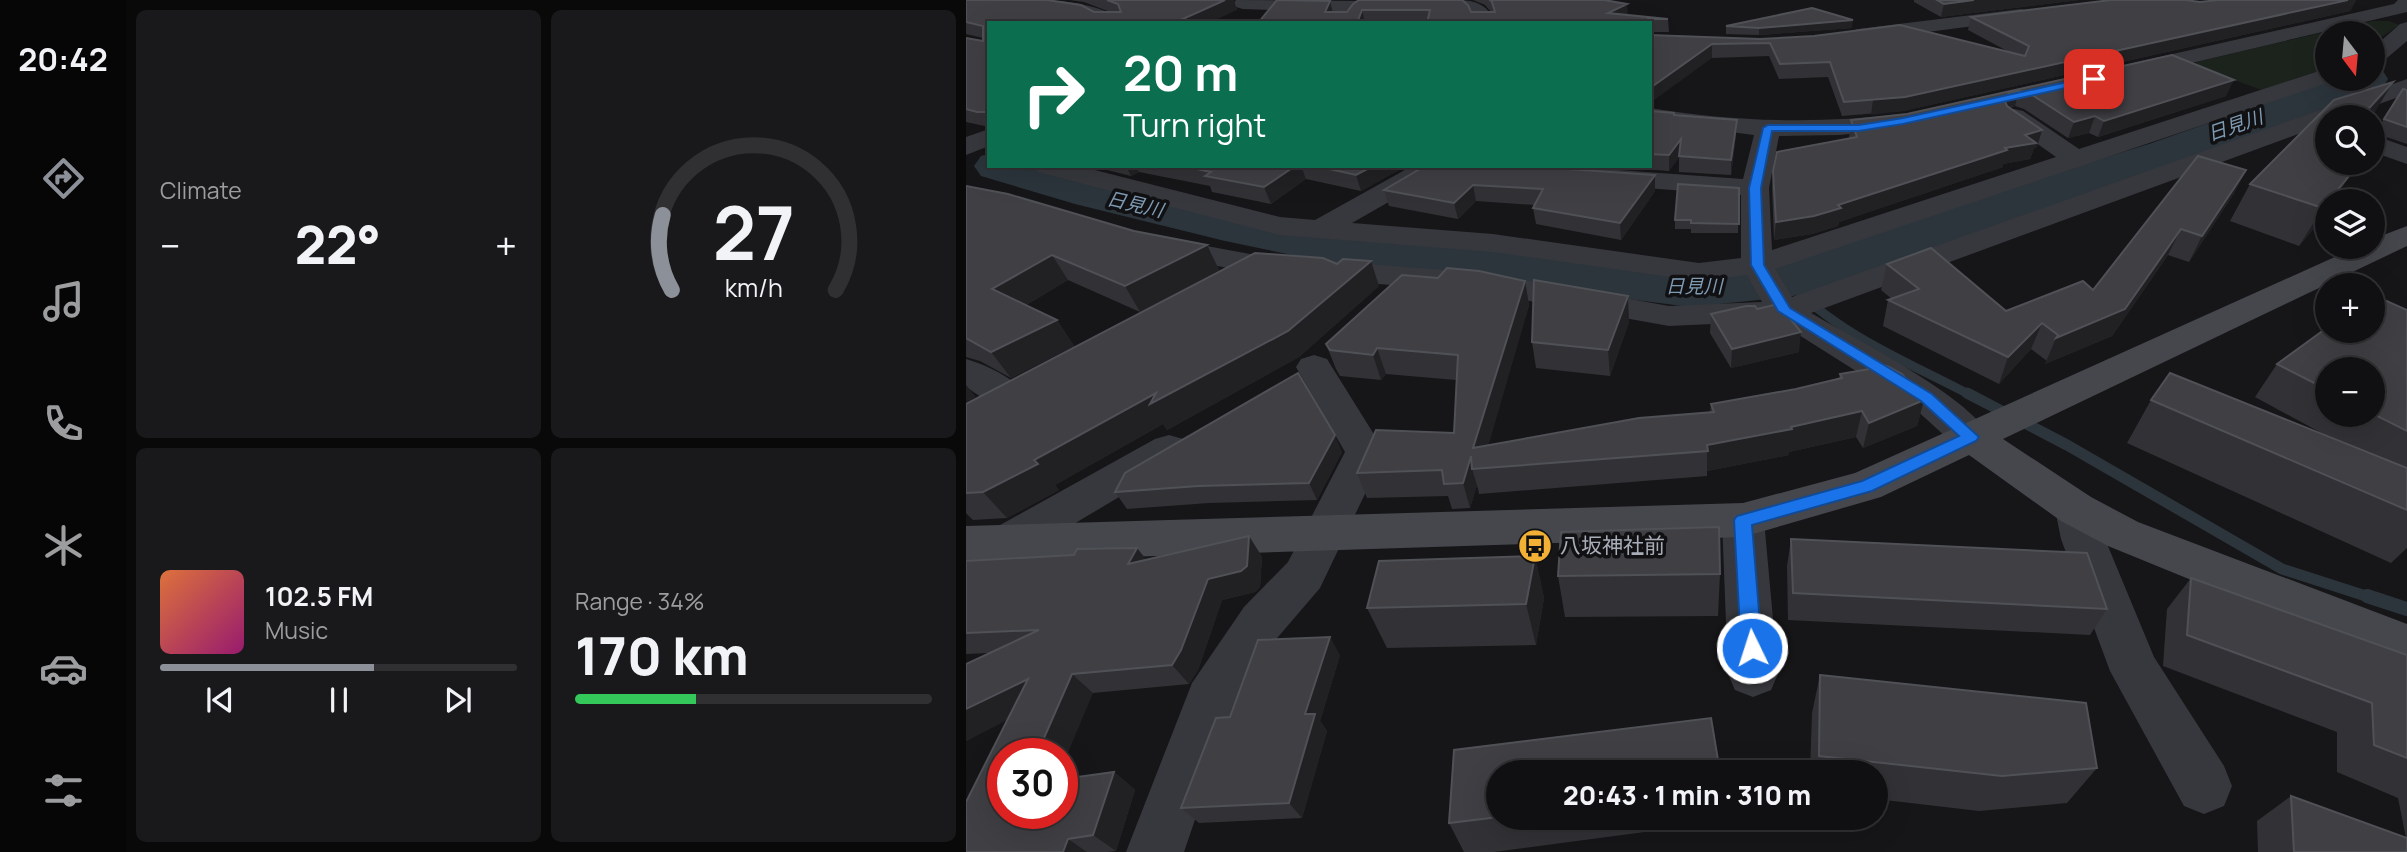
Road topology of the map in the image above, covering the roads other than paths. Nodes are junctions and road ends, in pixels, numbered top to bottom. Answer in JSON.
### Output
{"nodes":[{"id":1,"x":1026,"y":0,"type":"edge"},
{"id":2,"x":1462,"y":0,"type":"edge"},
{"id":3,"x":2358,"y":0,"type":"edge"},
{"id":4,"x":1075,"y":3,"type":"edge"},
{"id":5,"x":1243,"y":3,"type":"dead end"},
{"id":6,"x":2040,"y":12,"type":"edge"},
{"id":7,"x":2406,"y":13,"type":"edge"},
{"id":8,"x":1876,"y":18,"type":"dead end"},
{"id":9,"x":1111,"y":21,"type":"edge"},
{"id":10,"x":1342,"y":21,"type":"edge"},
{"id":11,"x":1484,"y":21,"type":"edge"},
{"id":12,"x":2385,"y":49,"type":"edge"},
{"id":13,"x":2169,"y":62,"type":"junction"},
{"id":14,"x":2115,"y":74,"type":"edge"},
{"id":15,"x":2208,"y":77,"type":"edge"},
{"id":16,"x":2315,"y":78,"type":"edge"},
{"id":17,"x":2407,"y":86,"type":"edge"},
{"id":18,"x":2246,"y":92,"type":"junction"},
{"id":19,"x":1993,"y":102,"type":"edge"},
{"id":20,"x":2362,"y":105,"type":"edge"},
{"id":21,"x":1652,"y":115,"type":"edge"},
{"id":22,"x":1929,"y":116,"type":"edge"},
{"id":23,"x":2315,"y":119,"type":"edge"},
{"id":24,"x":2315,"y":124,"type":"edge"},
{"id":25,"x":1768,"y":128,"type":"junction"},
{"id":26,"x":2385,"y":147,"type":"edge"},
{"id":27,"x":2407,"y":156,"type":"edge"},
{"id":28,"x":2077,"y":160,"type":"junction"},
{"id":29,"x":1056,"y":168,"type":"edge"},
{"id":30,"x":1428,"y":168,"type":"edge"},
{"id":31,"x":1575,"y":175,"type":"edge"},
{"id":32,"x":1755,"y":188,"type":"junction"},
{"id":33,"x":1320,"y":229,"type":"junction"},
{"id":34,"x":2406,"y":237,"type":"edge"},
{"id":35,"x":1133,"y":239,"type":"edge"},
{"id":36,"x":1261,"y":265,"type":"junction"},
{"id":37,"x":1758,"y":265,"type":"junction"},
{"id":38,"x":1412,"y":277,"type":"junction"},
{"id":39,"x":1213,"y":290,"type":"edge"},
{"id":40,"x":1788,"y":310,"type":"junction"},
{"id":41,"x":1373,"y":313,"type":"edge"},
{"id":42,"x":1343,"y":340,"type":"edge"},
{"id":43,"x":1314,"y":367,"type":"junction"},
{"id":44,"x":966,"y":371,"type":"edge"},
{"id":45,"x":1279,"y":387,"type":"edge"},
{"id":46,"x":977,"y":415,"type":"edge"},
{"id":47,"x":1982,"y":432,"type":"junction"},
{"id":48,"x":1197,"y":434,"type":"edge"},
{"id":49,"x":2076,"y":509,"type":"junction"},
{"id":50,"x":1743,"y":520,"type":"junction"},
{"id":51,"x":1327,"y":531,"type":"junction"},
{"id":52,"x":1009,"y":541,"type":"junction"},
{"id":53,"x":966,"y":544,"type":"edge"},
{"id":54,"x":2407,"y":646,"type":"edge"},
{"id":55,"x":1753,"y":674,"type":"dead end"},
{"id":56,"x":2204,"y":786,"type":"dead end"},
{"id":57,"x":1155,"y":852,"type":"edge"}],
"edges":[{"from":1,"to":4,"type":"street"},
{"from":2,"to":11,"type":"street"},
{"from":3,"to":7,"type":"street"},
{"from":4,"to":9,"type":"street"},
{"from":5,"to":10,"type":"street"},
{"from":6,"to":8,"type":"street"},
{"from":7,"to":12,"type":"street"},
{"from":7,"to":13,"type":"street"},
{"from":13,"to":14,"type":"street"},
{"from":13,"to":15,"type":"street"},
{"from":16,"to":18,"type":"street"},
{"from":17,"to":20,"type":"street"},
{"from":18,"to":23,"type":"street"},
{"from":18,"to":28,"type":"street"},
{"from":19,"to":28,"type":"street"},
{"from":21,"to":25,"type":"street"},
{"from":22,"to":25,"type":"street"},
{"from":24,"to":40,"type":"street"},
{"from":25,"to":32,"type":"street"},
{"from":26,"to":27,"type":"street"},
{"from":28,"to":37,"type":"street"},
{"from":29,"to":33,"type":"street"},
{"from":30,"to":33,"type":"street"},
{"from":31,"to":32,"type":"street"},
{"from":32,"to":37,"type":"street"},
{"from":33,"to":36,"type":"street"},
{"from":33,"to":37,"type":"street"},
{"from":34,"to":47,"type":"street"},
{"from":35,"to":36,"type":"street"},
{"from":36,"to":38,"type":"street"},
{"from":36,"to":39,"type":"street"},
{"from":37,"to":40,"type":"street"},
{"from":38,"to":40,"type":"street"},
{"from":38,"to":41,"type":"street"},
{"from":40,"to":47,"type":"street"},
{"from":42,"to":43,"type":"street"},
{"from":43,"to":45,"type":"street"},
{"from":43,"to":51,"type":"street"},
{"from":44,"to":46,"type":"street"},
{"from":47,"to":49,"type":"street"},
{"from":47,"to":50,"type":"street"},
{"from":48,"to":52,"type":"street"},
{"from":49,"to":54,"type":"street"},
{"from":49,"to":56,"type":"street"},
{"from":50,"to":51,"type":"street"},
{"from":50,"to":55,"type":"street"},
{"from":51,"to":52,"type":"street"},
{"from":51,"to":57,"type":"street"},
{"from":52,"to":53,"type":"street"}]}
